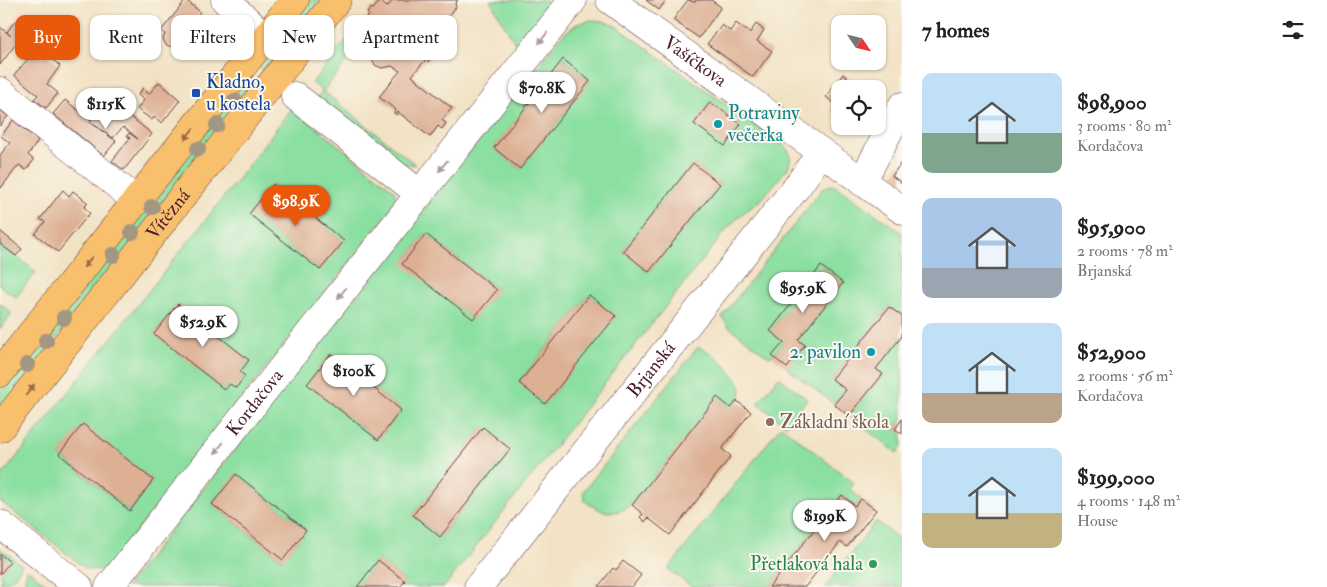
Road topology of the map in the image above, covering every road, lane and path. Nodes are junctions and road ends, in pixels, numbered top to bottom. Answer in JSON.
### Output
{"nodes":[{"id":1,"x":226,"y":0,"type":"edge"},
{"id":2,"x":295,"y":0,"type":"edge"},
{"id":3,"x":337,"y":0,"type":"edge"},
{"id":4,"x":573,"y":0,"type":"edge"},
{"id":5,"x":610,"y":0,"type":"edge"},
{"id":6,"x":283,"y":15,"type":"edge"},
{"id":7,"x":264,"y":36,"type":"edge"},
{"id":8,"x":264,"y":38,"type":"edge"},
{"id":9,"x":0,"y":91,"type":"edge"},
{"id":10,"x":295,"y":96,"type":"dead end"},
{"id":11,"x":902,"y":106,"type":"edge"},
{"id":12,"x":821,"y":152,"type":"junction"},
{"id":13,"x":862,"y":182,"type":"junction"},
{"id":14,"x":420,"y":194,"type":"junction"},
{"id":15,"x":137,"y":201,"type":"junction"},
{"id":16,"x":902,"y":210,"type":"edge"},
{"id":17,"x":0,"y":373,"type":"edge"},
{"id":18,"x":0,"y":428,"type":"edge"},
{"id":19,"x":0,"y":524,"type":"edge"},
{"id":20,"x":79,"y":587,"type":"edge"},
{"id":21,"x":109,"y":587,"type":"edge"},
{"id":22,"x":478,"y":587,"type":"edge"}],
"edges":[{"from":1,"to":7,"type":"street"},
{"from":2,"to":6,"type":"main road","name":"Vítězná"},
{"from":18,"to":3,"type":"main road","name":"Vítězná","one_way":true},
{"from":4,"to":14,"type":"street","name":"Kordačova","one_way":true},
{"from":5,"to":12,"type":"street","name":"Vašíčkova"},
{"from":8,"to":15,"type":"main road","name":"Vítězná","one_way":true},
{"from":9,"to":15,"type":"street"},
{"from":10,"to":14,"type":"street"},
{"from":11,"to":13,"type":"street"},
{"from":12,"to":13,"type":"street","name":"Vašíčkova"},
{"from":12,"to":22,"type":"street","name":"Brjanská"},
{"from":13,"to":16,"type":"street","name":"Vašíčkova"},
{"from":14,"to":21,"type":"street","name":"Kordačova","one_way":true},
{"from":15,"to":17,"type":"main road","name":"Vítězná","one_way":true},
{"from":19,"to":20,"type":"street"}]}
